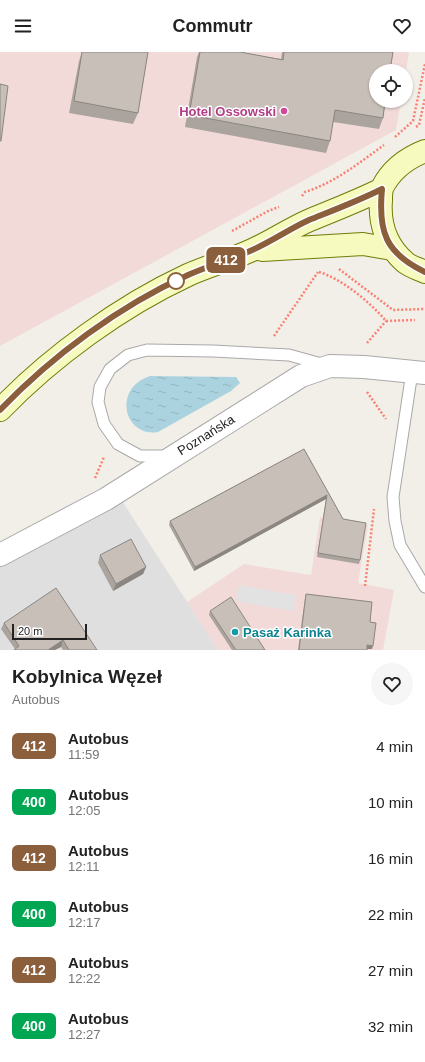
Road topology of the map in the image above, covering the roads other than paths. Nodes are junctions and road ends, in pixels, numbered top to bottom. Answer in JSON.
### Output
{"nodes":[{"id":1,"x":425,"y":151,"type":"edge"},
{"id":2,"x":382,"y":189,"type":"junction"},
{"id":3,"x":392,"y":249,"type":"junction"},
{"id":4,"x":251,"y":251,"type":"junction"},
{"id":5,"x":425,"y":272,"type":"edge"},
{"id":6,"x":330,"y":366,"type":"junction"},
{"id":7,"x":419,"y":373,"type":"edge"},
{"id":8,"x":0,"y":410,"type":"edge"},
{"id":9,"x":173,"y":456,"type":"junction"},
{"id":10,"x":0,"y":555,"type":"edge"},
{"id":11,"x":425,"y":587,"type":"edge"}],
"edges":[{"from":1,"to":2,"type":"main road"},
{"from":2,"to":3,"type":"main road"},
{"from":2,"to":4,"type":"main road"},
{"from":3,"to":4,"type":"main road"},
{"from":3,"to":5,"type":"main road"},
{"from":4,"to":8,"type":"main road"},
{"from":6,"to":7,"type":"street","name":"Poznańska"},
{"from":6,"to":9,"type":"street","name":"Poznańska"},
{"from":6,"to":9,"type":"lane"},
{"from":7,"to":11,"type":"lane"},
{"from":9,"to":10,"type":"street","name":"Poznańska"}]}
